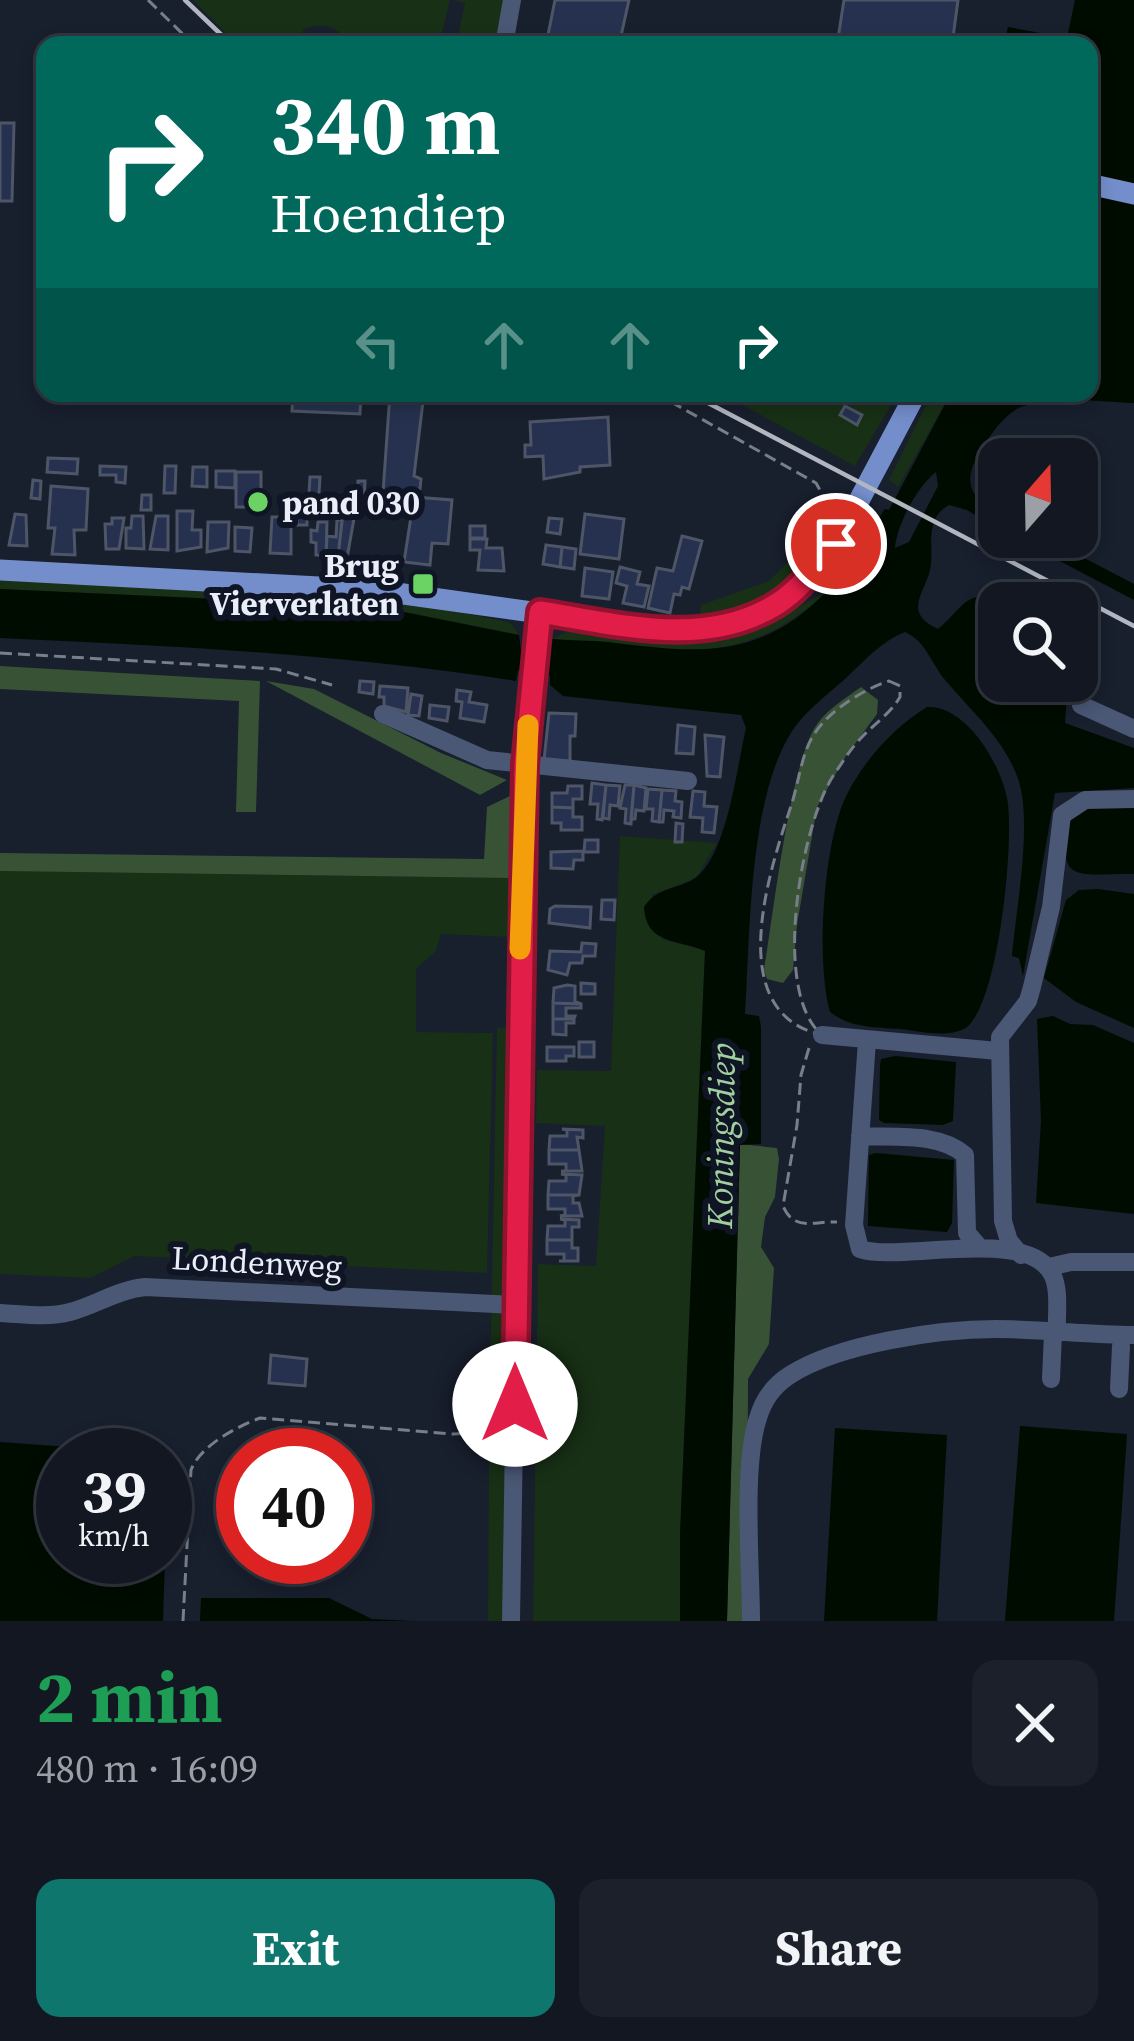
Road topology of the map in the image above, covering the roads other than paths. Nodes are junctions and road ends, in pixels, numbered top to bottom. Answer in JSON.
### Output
{"nodes":[{"id":1,"x":512,"y":0,"type":"edge"},
{"id":2,"x":506,"y":36,"type":"edge"},
{"id":3,"x":1098,"y":186,"type":"edge"},
{"id":4,"x":1134,"y":194,"type":"edge"},
{"id":5,"x":911,"y":402,"type":"edge"},
{"id":6,"x":0,"y":570,"type":"edge"},
{"id":7,"x":540,"y":612,"type":"junction"},
{"id":8,"x":1081,"y":705,"type":"dead end"},
{"id":9,"x":383,"y":714,"type":"dead end"},
{"id":10,"x":1134,"y":728,"type":"edge"},
{"id":11,"x":525,"y":764,"type":"junction"},
{"id":12,"x":688,"y":781,"type":"dead end"},
{"id":13,"x":1134,"y":799,"type":"edge"},
{"id":14,"x":822,"y":1035,"type":"road end"},
{"id":15,"x":867,"y":1041,"type":"junction"},
{"id":16,"x":998,"y":1051,"type":"junction"},
{"id":17,"x":860,"y":1136,"type":"junction"},
{"id":18,"x":980,"y":1248,"type":"junction"},
{"id":19,"x":1022,"y":1255,"type":"junction"},
{"id":20,"x":1134,"y":1262,"type":"edge"},
{"id":21,"x":1048,"y":1267,"type":"junction"},
{"id":22,"x":515,"y":1305,"type":"junction"},
{"id":23,"x":0,"y":1313,"type":"edge"},
{"id":24,"x":1055,"y":1333,"type":"junction"},
{"id":25,"x":1130,"y":1343,"type":"edge"},
{"id":26,"x":1051,"y":1379,"type":"dead end"},
{"id":27,"x":1119,"y":1389,"type":"dead end"},
{"id":28,"x":511,"y":1621,"type":"edge"},
{"id":29,"x":751,"y":1621,"type":"edge"}],
"edges":[{"from":1,"to":2,"type":"street"},
{"from":3,"to":4,"type":"main road"},
{"from":5,"to":7,"type":"main road"},
{"from":6,"to":7,"type":"main road"},
{"from":7,"to":11,"type":"street"},
{"from":8,"to":10,"type":"street"},
{"from":9,"to":11,"type":"street"},
{"from":11,"to":12,"type":"street"},
{"from":11,"to":22,"type":"street"},
{"from":13,"to":16,"type":"street"},
{"from":14,"to":15,"type":"street"},
{"from":15,"to":16,"type":"street"},
{"from":15,"to":17,"type":"street"},
{"from":16,"to":19,"type":"street"},
{"from":17,"to":18,"type":"street"},
{"from":17,"to":18,"type":"street"},
{"from":18,"to":19,"type":"street"},
{"from":19,"to":21,"type":"street"},
{"from":20,"to":21,"type":"street"},
{"from":21,"to":24,"type":"street"},
{"from":22,"to":23,"type":"street","name":"Londenweg"},
{"from":22,"to":28,"type":"street"},
{"from":24,"to":25,"type":"street"},
{"from":24,"to":26,"type":"street"},
{"from":24,"to":29,"type":"street"},
{"from":25,"to":27,"type":"street"}]}
